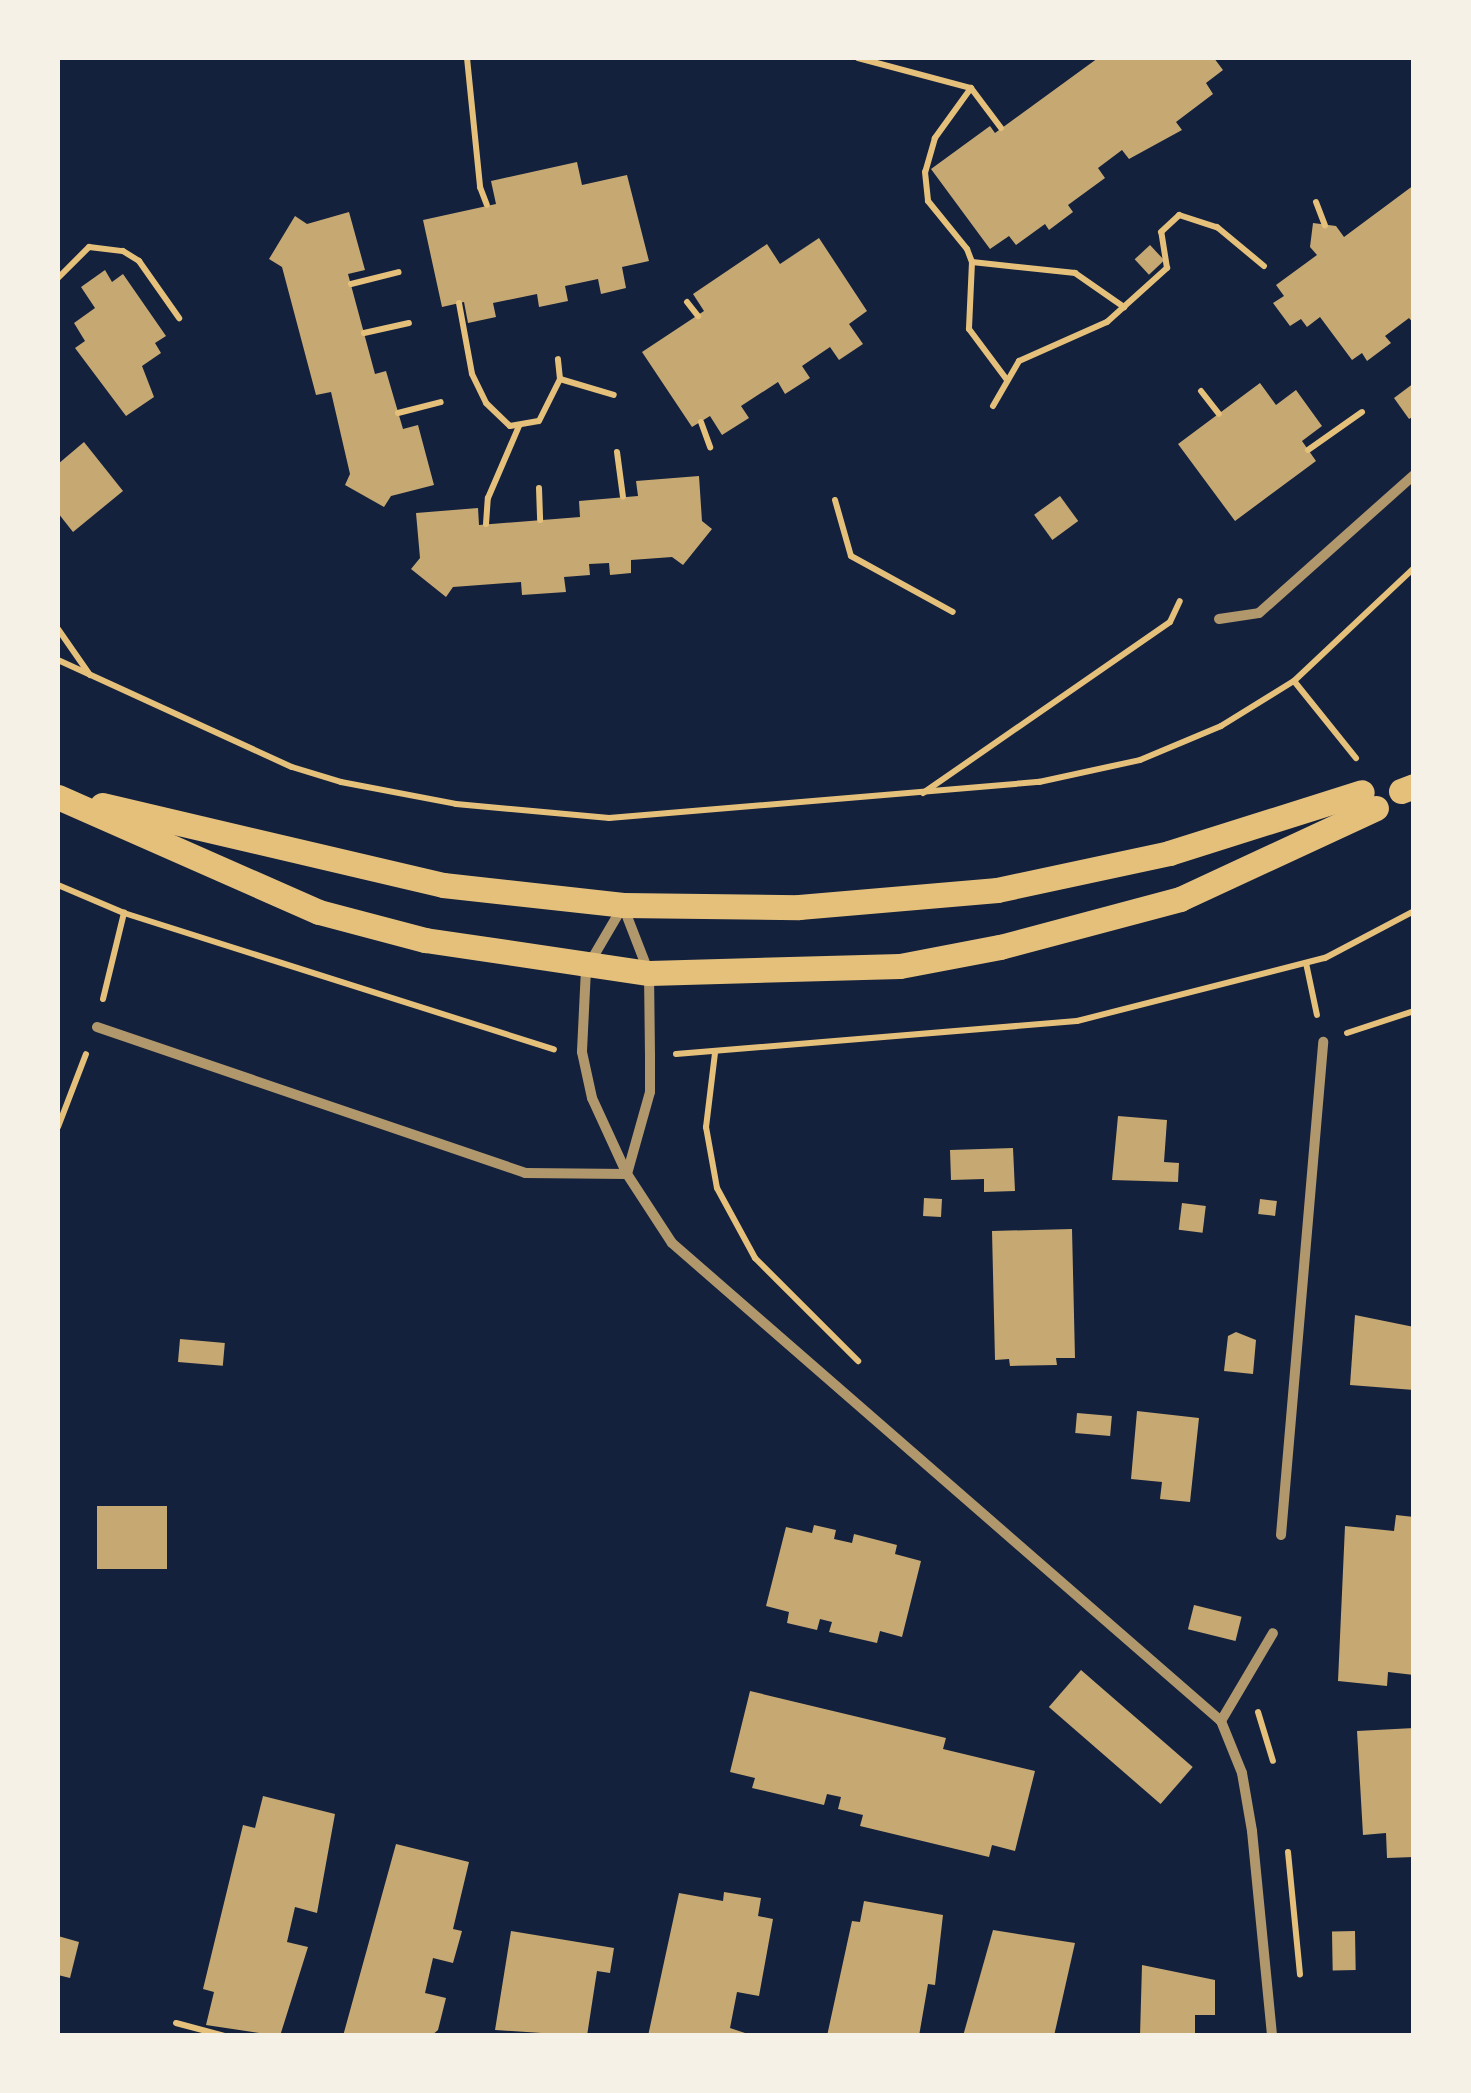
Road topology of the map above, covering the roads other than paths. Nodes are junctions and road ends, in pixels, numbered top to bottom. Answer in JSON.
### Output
{"nodes":[{"id":1,"x":1414,"y":475,"type":"edge"},
{"id":2,"x":1218,"y":619,"type":"dead end"},
{"id":3,"x":58,"y":796,"type":"edge"},
{"id":4,"x":623,"y":905,"type":"junction"},
{"id":5,"x":586,"y":968,"type":"junction"},
{"id":6,"x":649,"y":974,"type":"junction"},
{"id":7,"x":97,"y":1027,"type":"dead end"},
{"id":8,"x":1322,"y":1042,"type":"road end"},
{"id":9,"x":627,"y":1174,"type":"junction"},
{"id":10,"x":1281,"y":1536,"type":"dead end"},
{"id":11,"x":1273,"y":1633,"type":"dead end"},
{"id":12,"x":1221,"y":1721,"type":"junction"},
{"id":13,"x":1272,"y":2036,"type":"edge"}],
"edges":[{"from":1,"to":2,"type":"street"},
{"from":3,"to":4,"type":"main road"},
{"from":3,"to":5,"type":"main road"},
{"from":4,"to":5,"type":"street"},
{"from":4,"to":6,"type":"street"},
{"from":4,"to":6,"type":"main road"},
{"from":5,"to":6,"type":"main road"},
{"from":5,"to":9,"type":"street"},
{"from":6,"to":9,"type":"street"},
{"from":7,"to":9,"type":"street"},
{"from":8,"to":10,"type":"street"},
{"from":9,"to":12,"type":"street"},
{"from":11,"to":12,"type":"street"},
{"from":12,"to":13,"type":"street"}]}
